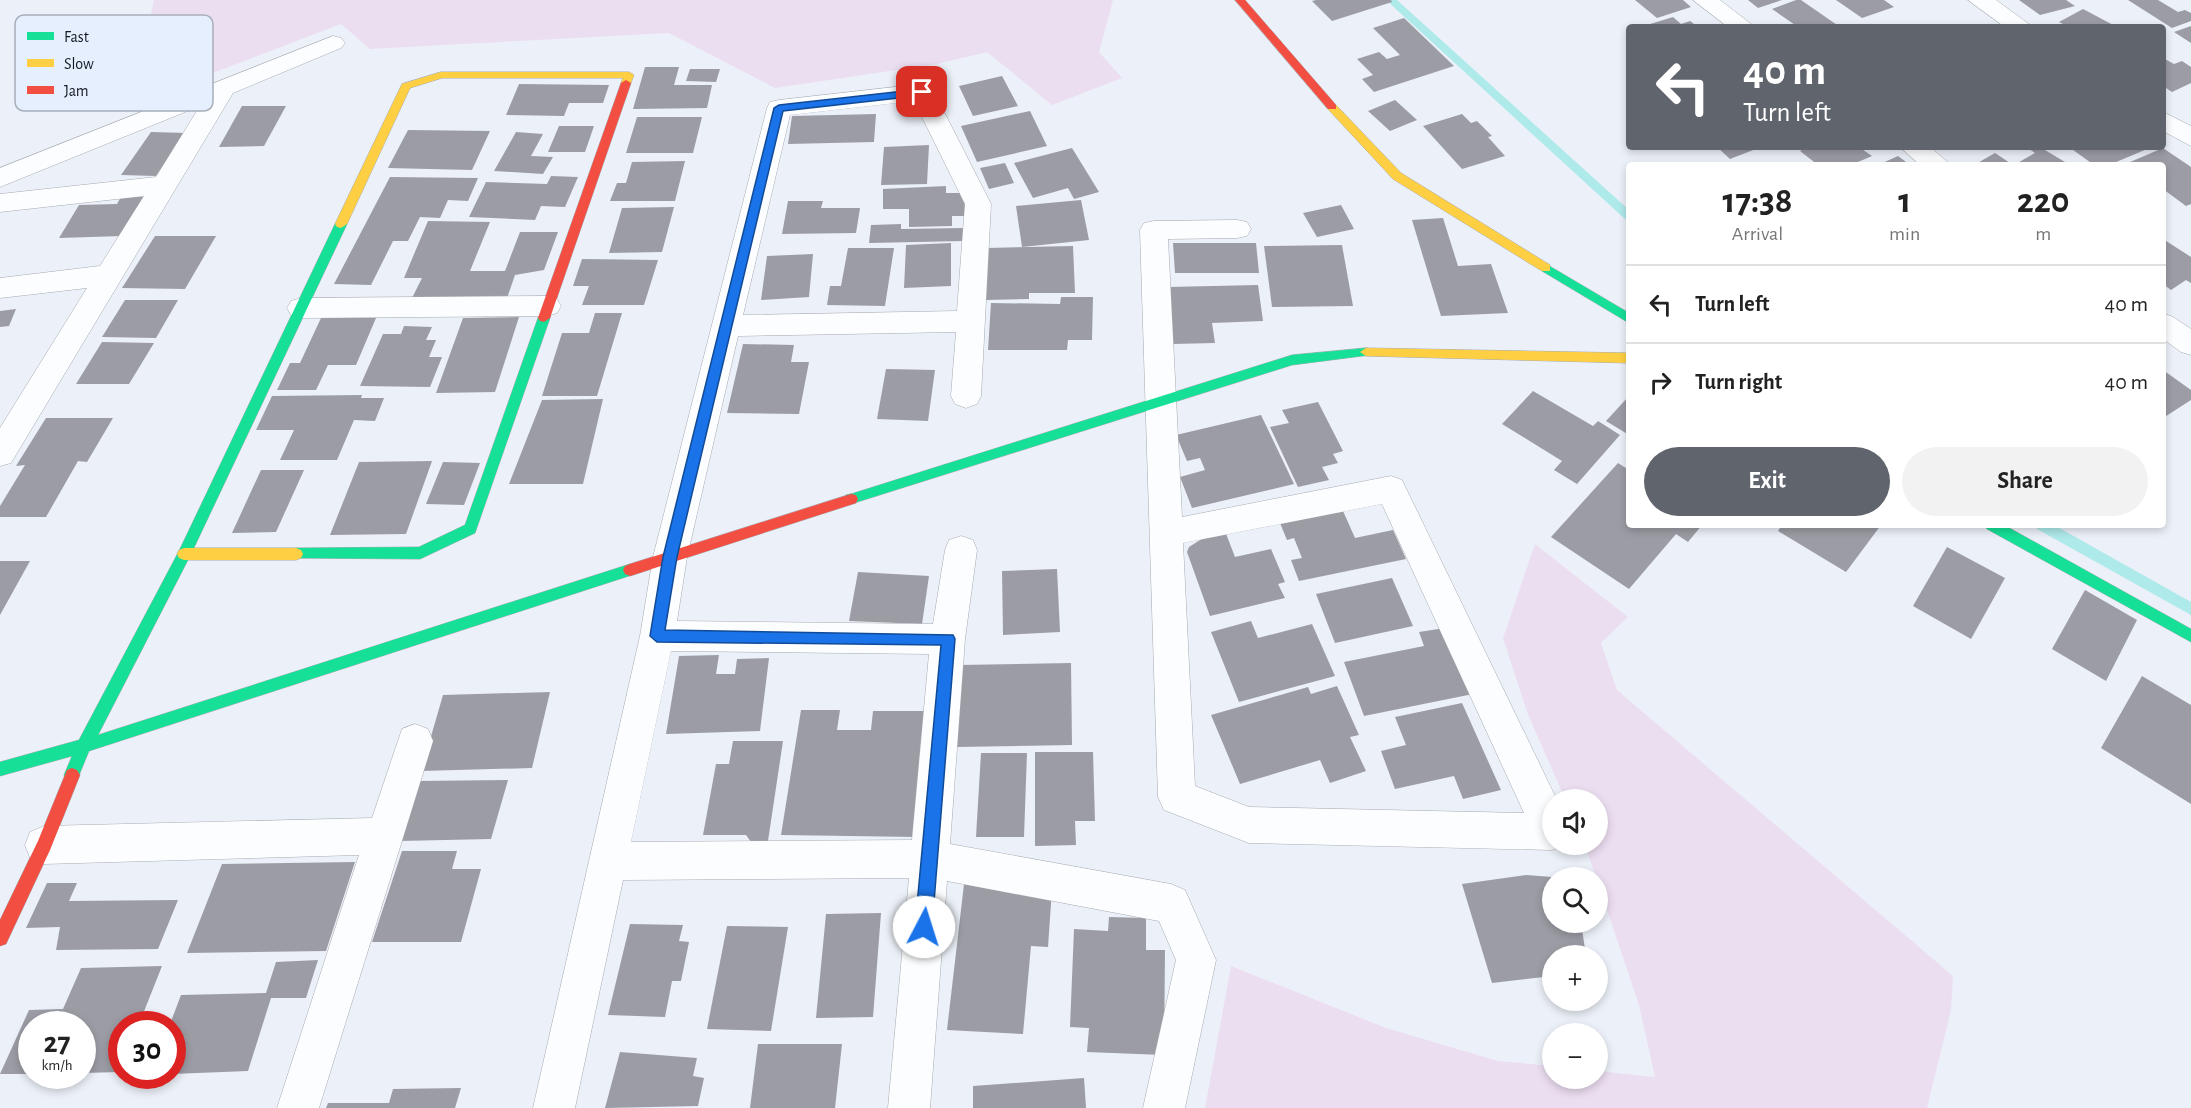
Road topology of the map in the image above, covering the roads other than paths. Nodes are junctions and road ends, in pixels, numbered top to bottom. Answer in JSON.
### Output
{"nodes":[{"id":1,"x":1240,"y":0,"type":"edge"},
{"id":2,"x":1705,"y":0,"type":"edge"},
{"id":3,"x":1980,"y":0,"type":"edge"},
{"id":4,"x":1739,"y":24,"type":"edge"},
{"id":5,"x":2016,"y":24,"type":"edge"},
{"id":6,"x":333,"y":43,"type":"dead end"},
{"id":7,"x":224,"y":87,"type":"junction"},
{"id":8,"x":213,"y":91,"type":"edge"},
{"id":9,"x":213,"y":105,"type":"edge"},
{"id":10,"x":165,"y":111,"type":"edge"},
{"id":11,"x":209,"y":111,"type":"edge"},
{"id":12,"x":2166,"y":122,"type":"edge"},
{"id":13,"x":2191,"y":138,"type":"edge"},
{"id":14,"x":1917,"y":150,"type":"edge"},
{"id":15,"x":1934,"y":162,"type":"edge"},
{"id":16,"x":0,"y":178,"type":"edge"},
{"id":17,"x":164,"y":185,"type":"junction"},
{"id":18,"x":0,"y":203,"type":"edge"},
{"id":19,"x":1237,"y":229,"type":"dead end"},
{"id":20,"x":110,"y":275,"type":"junction"},
{"id":21,"x":0,"y":288,"type":"edge"},
{"id":22,"x":548,"y":306,"type":"junction"},
{"id":23,"x":301,"y":308,"type":"junction"},
{"id":24,"x":1626,"y":317,"type":"edge"},
{"id":25,"x":971,"y":321,"type":"junction"},
{"id":26,"x":726,"y":326,"type":"junction"},
{"id":27,"x":2166,"y":326,"type":"edge"},
{"id":28,"x":2191,"y":344,"type":"edge"},
{"id":29,"x":1626,"y":358,"type":"edge"},
{"id":30,"x":966,"y":396,"type":"dead end"},
{"id":31,"x":1162,"y":399,"type":"junction"},
{"id":32,"x":0,"y":454,"type":"edge"},
{"id":33,"x":1997,"y":528,"type":"edge"},
{"id":34,"x":1168,"y":533,"type":"junction"},
{"id":35,"x":961,"y":550,"type":"dead end"},
{"id":36,"x":184,"y":554,"type":"junction"},
{"id":37,"x":670,"y":557,"type":"junction"},
{"id":38,"x":657,"y":636,"type":"junction"},
{"id":39,"x":2191,"y":636,"type":"edge"},
{"id":40,"x":948,"y":639,"type":"junction"},
{"id":41,"x":415,"y":741,"type":"dead end"},
{"id":42,"x":84,"y":746,"type":"junction"},
{"id":43,"x":0,"y":769,"type":"edge"},
{"id":44,"x":1542,"y":811,"type":"edge"},
{"id":45,"x":1542,"y":832,"type":"edge"},
{"id":46,"x":386,"y":836,"type":"junction"},
{"id":47,"x":44,"y":845,"type":"junction"},
{"id":48,"x":929,"y":859,"type":"junction"},
{"id":49,"x":606,"y":861,"type":"junction"},
{"id":50,"x":0,"y":939,"type":"edge"},
{"id":51,"x":298,"y":1108,"type":"edge"},
{"id":52,"x":554,"y":1108,"type":"edge"},
{"id":53,"x":909,"y":1108,"type":"edge"},
{"id":54,"x":1164,"y":1108,"type":"edge"}],
"edges":[{"from":1,"to":24,"type":"street"},
{"from":2,"to":4,"type":"street"},
{"from":3,"to":5,"type":"street"},
{"from":6,"to":7,"type":"street"},
{"from":7,"to":8,"type":"street"},
{"from":7,"to":9,"type":"street"},
{"from":10,"to":16,"type":"street"},
{"from":11,"to":17,"type":"street"},
{"from":12,"to":13,"type":"street"},
{"from":14,"to":15,"type":"street"},
{"from":17,"to":18,"type":"street"},
{"from":17,"to":20,"type":"street"},
{"from":19,"to":31,"type":"street"},
{"from":20,"to":21,"type":"street"},
{"from":20,"to":32,"type":"street"},
{"from":22,"to":23,"type":"street"},
{"from":22,"to":23,"type":"street"},
{"from":22,"to":36,"type":"street"},
{"from":23,"to":36,"type":"street"},
{"from":25,"to":26,"type":"street"},
{"from":25,"to":26,"type":"street"},
{"from":25,"to":30,"type":"street"},
{"from":26,"to":37,"type":"street"},
{"from":27,"to":28,"type":"street"},
{"from":29,"to":31,"type":"street"},
{"from":31,"to":34,"type":"street"},
{"from":31,"to":37,"type":"street"},
{"from":33,"to":39,"type":"street"},
{"from":34,"to":44,"type":"street"},
{"from":34,"to":45,"type":"street"},
{"from":35,"to":40,"type":"street"},
{"from":36,"to":42,"type":"street"},
{"from":37,"to":38,"type":"street"},
{"from":37,"to":42,"type":"street"},
{"from":38,"to":40,"type":"street"},
{"from":38,"to":49,"type":"street"},
{"from":40,"to":48,"type":"street"},
{"from":41,"to":46,"type":"street"},
{"from":42,"to":43,"type":"street"},
{"from":42,"to":47,"type":"street"},
{"from":46,"to":47,"type":"street"},
{"from":46,"to":51,"type":"street"},
{"from":47,"to":50,"type":"street"},
{"from":48,"to":49,"type":"street"},
{"from":48,"to":53,"type":"street"},
{"from":48,"to":54,"type":"street"},
{"from":49,"to":52,"type":"street"}]}
